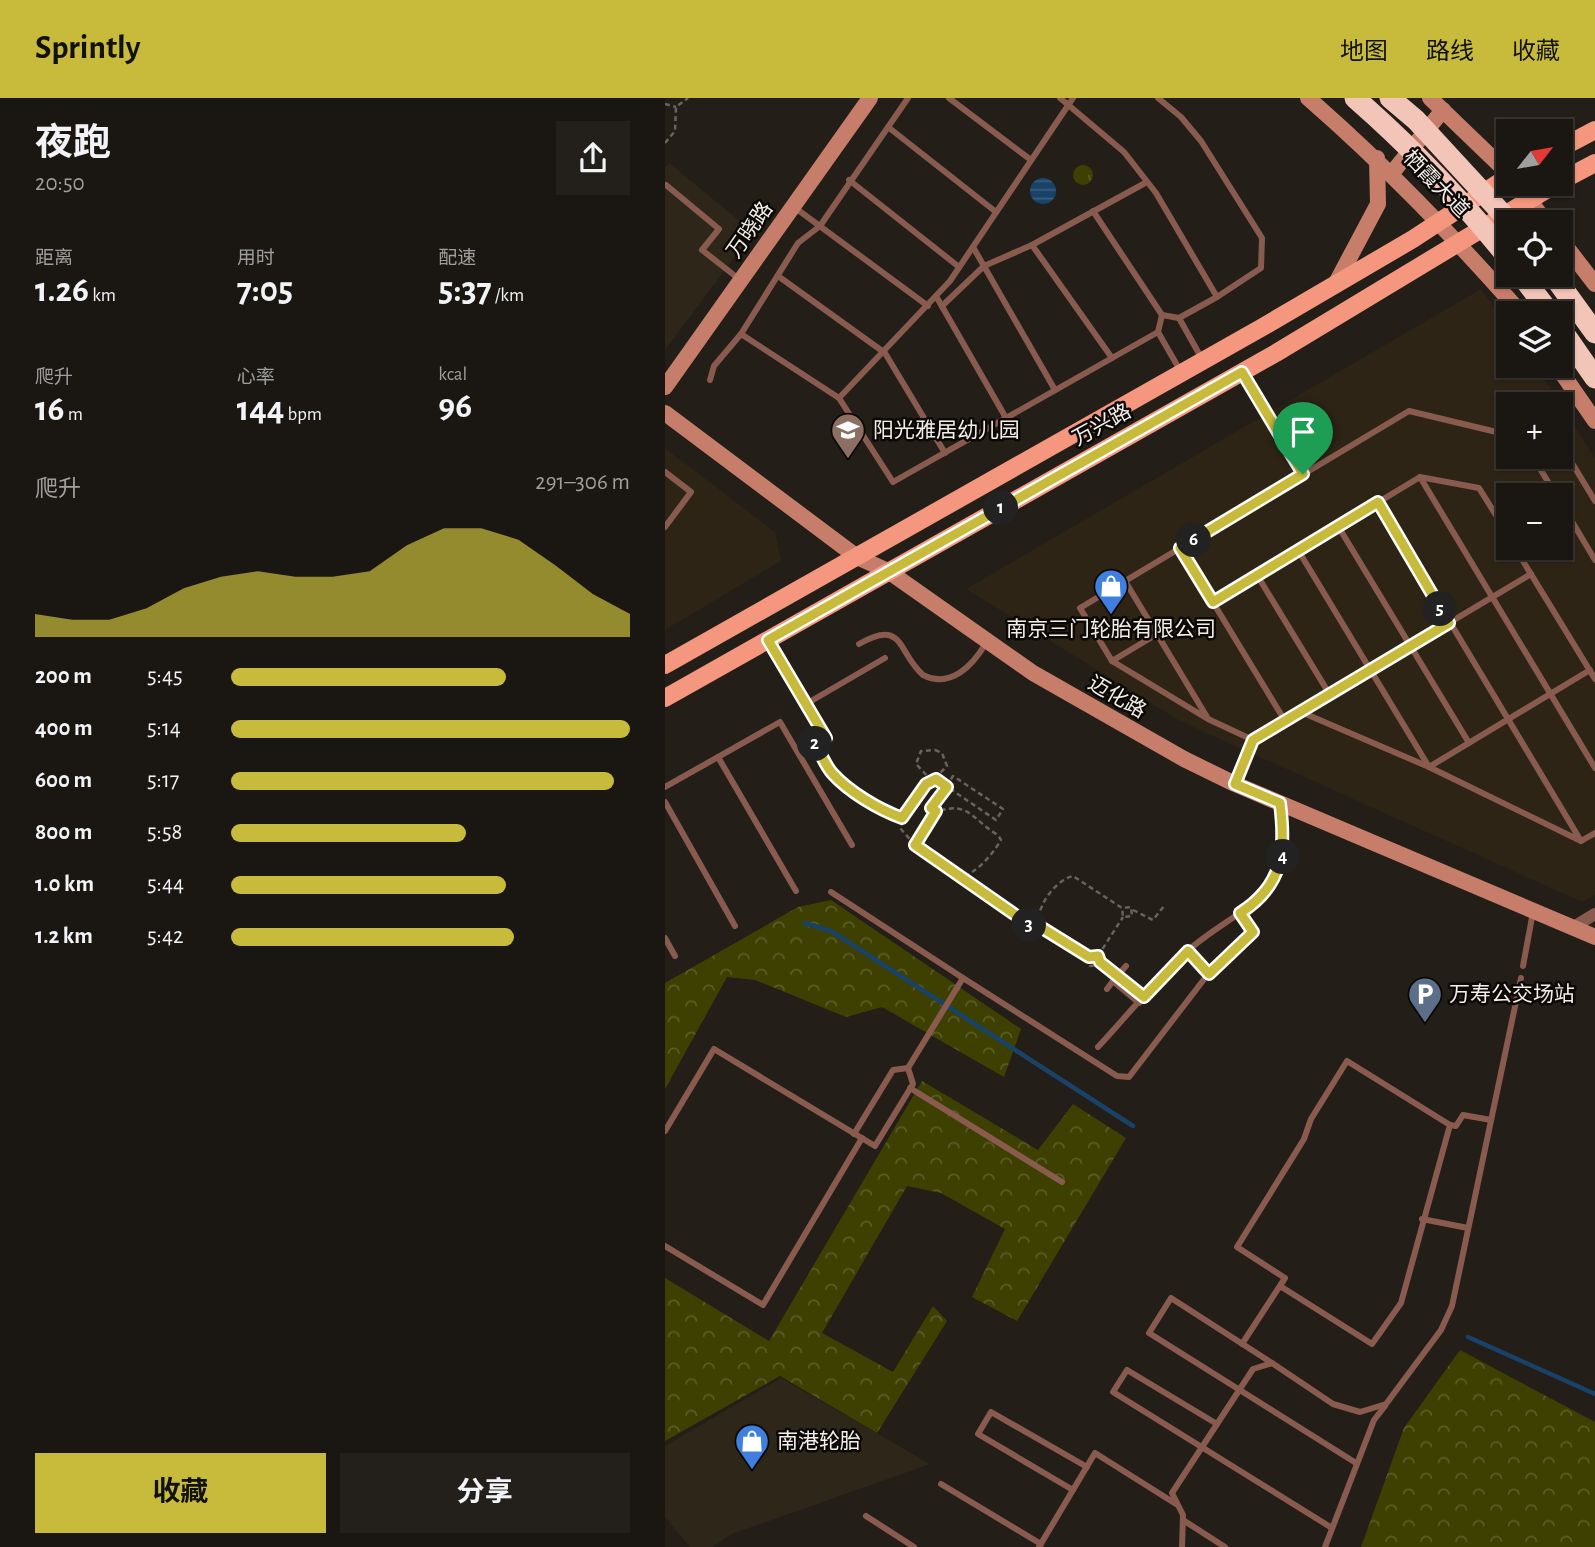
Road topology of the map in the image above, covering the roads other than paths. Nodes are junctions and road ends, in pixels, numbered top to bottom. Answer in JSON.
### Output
{"nodes":[{"id":1,"x":870,"y":98,"type":"edge"},
{"id":2,"x":908,"y":98,"type":"edge"},
{"id":3,"x":949,"y":98,"type":"edge"},
{"id":4,"x":1060,"y":98,"type":"edge"},
{"id":5,"x":1158,"y":98,"type":"edge"},
{"id":6,"x":1308,"y":98,"type":"edge"},
{"id":7,"x":1355,"y":98,"type":"edge"},
{"id":8,"x":1390,"y":98,"type":"edge"},
{"id":9,"x":1430,"y":98,"type":"edge"},
{"id":10,"x":1070,"y":101,"type":"edge"},
{"id":11,"x":1443,"y":110,"type":"junction"},
{"id":12,"x":888,"y":127,"type":"junction"},
{"id":13,"x":1595,"y":130,"type":"edge"},
{"id":14,"x":1573,"y":142,"type":"edge"},
{"id":15,"x":1377,"y":158,"type":"junction"},
{"id":16,"x":1031,"y":160,"type":"junction"},
{"id":17,"x":1496,"y":162,"type":"edge"},
{"id":18,"x":1595,"y":163,"type":"edge"},
{"id":19,"x":1392,"y":173,"type":"junction"},
{"id":20,"x":1573,"y":175,"type":"edge"},
{"id":21,"x":849,"y":180,"type":"junction"},
{"id":22,"x":1147,"y":182,"type":"junction"},
{"id":23,"x":1496,"y":183,"type":"edge"},
{"id":24,"x":666,"y":185,"type":"edge"},
{"id":25,"x":1526,"y":196,"type":"edge"},
{"id":26,"x":1534,"y":196,"type":"edge"},
{"id":27,"x":1528,"y":199,"type":"junction"},
{"id":28,"x":793,"y":206,"type":"junction"},
{"id":29,"x":1499,"y":210,"type":"edge"},
{"id":30,"x":1537,"y":210,"type":"edge"},
{"id":31,"x":1093,"y":211,"type":"junction"},
{"id":32,"x":996,"y":212,"type":"junction"},
{"id":33,"x":1438,"y":219,"type":"junction"},
{"id":34,"x":820,"y":226,"type":"junction"},
{"id":35,"x":1496,"y":242,"type":"edge"},
{"id":36,"x":1460,"y":244,"type":"junction"},
{"id":37,"x":1032,"y":245,"type":"junction"},
{"id":38,"x":973,"y":247,"type":"junction"},
{"id":39,"x":1573,"y":256,"type":"edge"},
{"id":40,"x":984,"y":266,"type":"junction"},
{"id":41,"x":959,"y":267,"type":"junction"},
{"id":42,"x":778,"y":275,"type":"junction"},
{"id":43,"x":740,"y":281,"type":"junction"},
{"id":44,"x":1595,"y":284,"type":"edge"},
{"id":45,"x":1335,"y":285,"type":"junction"},
{"id":46,"x":1562,"y":287,"type":"edge"},
{"id":47,"x":936,"y":296,"type":"junction"},
{"id":48,"x":1217,"y":297,"type":"junction"},
{"id":49,"x":1510,"y":301,"type":"edge"},
{"id":50,"x":927,"y":306,"type":"junction"},
{"id":51,"x":942,"y":306,"type":"junction"},
{"id":52,"x":1163,"y":315,"type":"junction"},
{"id":53,"x":1179,"y":318,"type":"junction"},
{"id":54,"x":1158,"y":332,"type":"junction"},
{"id":55,"x":1595,"y":333,"type":"edge"},
{"id":56,"x":741,"y":334,"type":"junction"},
{"id":57,"x":1573,"y":347,"type":"edge"},
{"id":58,"x":885,"y":353,"type":"junction"},
{"id":59,"x":1112,"y":358,"type":"junction"},
{"id":60,"x":1203,"y":361,"type":"junction"},
{"id":61,"x":1242,"y":372,"type":"junction"},
{"id":62,"x":1182,"y":373,"type":"junction"},
{"id":63,"x":1565,"y":378,"type":"edge"},
{"id":64,"x":1595,"y":378,"type":"edge"},
{"id":65,"x":710,"y":380,"type":"dead end"},
{"id":66,"x":665,"y":387,"type":"edge"},
{"id":67,"x":1055,"y":390,"type":"junction"},
{"id":68,"x":839,"y":398,"type":"junction"},
{"id":69,"x":665,"y":413,"type":"edge"},
{"id":70,"x":1006,"y":418,"type":"junction"},
{"id":71,"x":1595,"y":421,"type":"edge"},
{"id":72,"x":1496,"y":432,"type":"edge"},
{"id":73,"x":945,"y":453,"type":"junction"},
{"id":74,"x":1573,"y":465,"type":"edge"},
{"id":75,"x":665,"y":472,"type":"edge"},
{"id":76,"x":1303,"y":474,"type":"junction"},
{"id":77,"x":1420,"y":477,"type":"junction"},
{"id":78,"x":1378,"y":502,"type":"junction"},
{"id":79,"x":1595,"y":502,"type":"edge"},
{"id":80,"x":1496,"y":515,"type":"edge"},
{"id":81,"x":1573,"y":523,"type":"edge"},
{"id":82,"x":1338,"y":526,"type":"junction"},
{"id":83,"x":665,"y":527,"type":"edge"},
{"id":84,"x":1180,"y":548,"type":"junction"},
{"id":85,"x":1298,"y":550,"type":"junction"},
{"id":86,"x":857,"y":557,"type":"junction"},
{"id":87,"x":1522,"y":560,"type":"edge"},
{"id":88,"x":1595,"y":560,"type":"edge"},
{"id":89,"x":888,"y":571,"type":"junction"},
{"id":90,"x":1531,"y":574,"type":"junction"},
{"id":91,"x":1257,"y":575,"type":"junction"},
{"id":92,"x":1125,"y":581,"type":"junction"},
{"id":93,"x":1492,"y":597,"type":"junction"},
{"id":94,"x":1213,"y":602,"type":"junction"},
{"id":95,"x":1449,"y":623,"type":"junction"},
{"id":96,"x":1157,"y":634,"type":"junction"},
{"id":97,"x":768,"y":640,"type":"junction"},
{"id":98,"x":987,"y":641,"type":"junction"},
{"id":99,"x":859,"y":644,"type":"dead end"},
{"id":100,"x":1411,"y":646,"type":"junction"},
{"id":101,"x":885,"y":658,"type":"dead end"},
{"id":102,"x":1112,"y":661,"type":"junction"},
{"id":103,"x":666,"y":663,"type":"edge"},
{"id":104,"x":1371,"y":670,"type":"junction"},
{"id":105,"x":1590,"y":670,"type":"junction"},
{"id":106,"x":1595,"y":679,"type":"edge"},
{"id":107,"x":1550,"y":694,"type":"junction"},
{"id":108,"x":1329,"y":695,"type":"junction"},
{"id":109,"x":665,"y":698,"type":"edge"},
{"id":110,"x":806,"y":704,"type":"junction"},
{"id":111,"x":1301,"y":712,"type":"junction"},
{"id":112,"x":1208,"y":719,"type":"junction"},
{"id":113,"x":1508,"y":720,"type":"junction"},
{"id":114,"x":1285,"y":722,"type":"junction"},
{"id":115,"x":827,"y":738,"type":"road end"},
{"id":116,"x":1253,"y":740,"type":"junction"},
{"id":117,"x":1469,"y":743,"type":"junction"},
{"id":118,"x":718,"y":757,"type":"junction"},
{"id":119,"x":1429,"y":767,"type":"junction"},
{"id":120,"x":1595,"y":768,"type":"edge"},
{"id":121,"x":1235,"y":784,"type":"junction"},
{"id":122,"x":665,"y":788,"type":"edge"},
{"id":123,"x":665,"y":802,"type":"edge"},
{"id":124,"x":1280,"y":803,"type":"junction"},
{"id":125,"x":1595,"y":832,"type":"edge"},
{"id":126,"x":1581,"y":841,"type":"junction"},
{"id":127,"x":852,"y":845,"type":"dead end"},
{"id":128,"x":796,"y":891,"type":"dead end"},
{"id":129,"x":831,"y":892,"type":"dead end"},
{"id":130,"x":1533,"y":912,"type":"junction"},
{"id":131,"x":1240,"y":913,"type":"junction"},
{"id":132,"x":1595,"y":914,"type":"edge"},
{"id":133,"x":735,"y":926,"type":"dead end"},
{"id":134,"x":1572,"y":928,"type":"junction"},
{"id":135,"x":1595,"y":937,"type":"edge"},
{"id":136,"x":665,"y":938,"type":"edge"},
{"id":137,"x":1188,"y":951,"type":"junction"},
{"id":138,"x":675,"y":956,"type":"dead end"},
{"id":139,"x":1126,"y":966,"type":"dead end"},
{"id":140,"x":1523,"y":966,"type":"dead end"},
{"id":141,"x":1209,"y":974,"type":"junction"},
{"id":142,"x":963,"y":978,"type":"junction"},
{"id":143,"x":1116,"y":978,"type":"junction"},
{"id":144,"x":1521,"y":978,"type":"dead end"},
{"id":145,"x":1107,"y":989,"type":"dead end"},
{"id":146,"x":1141,"y":1000,"type":"junction"},
{"id":147,"x":1098,"y":1047,"type":"dead end"},
{"id":148,"x":908,"y":1068,"type":"junction"},
{"id":149,"x":910,"y":1088,"type":"junction"},
{"id":150,"x":1491,"y":1120,"type":"junction"},
{"id":151,"x":1450,"y":1125,"type":"junction"},
{"id":152,"x":665,"y":1131,"type":"edge"},
{"id":153,"x":854,"y":1134,"type":"junction"},
{"id":154,"x":862,"y":1139,"type":"junction"},
{"id":155,"x":1062,"y":1182,"type":"dead end"},
{"id":156,"x":1423,"y":1219,"type":"junction"},
{"id":157,"x":1468,"y":1228,"type":"junction"},
{"id":158,"x":665,"y":1247,"type":"edge"},
{"id":159,"x":1280,"y":1286,"type":"junction"},
{"id":160,"x":1242,"y":1344,"type":"junction"},
{"id":161,"x":1272,"y":1363,"type":"junction"},
{"id":162,"x":1239,"y":1390,"type":"junction"},
{"id":163,"x":1386,"y":1404,"type":"junction"},
{"id":164,"x":1217,"y":1424,"type":"junction"},
{"id":165,"x":1201,"y":1448,"type":"junction"},
{"id":166,"x":1356,"y":1463,"type":"junction"},
{"id":167,"x":1087,"y":1468,"type":"junction"},
{"id":168,"x":941,"y":1484,"type":"dead end"},
{"id":169,"x":1073,"y":1490,"type":"junction"},
{"id":170,"x":1178,"y":1505,"type":"junction"},
{"id":171,"x":866,"y":1516,"type":"dead end"},
{"id":172,"x":1182,"y":1520,"type":"junction"},
{"id":173,"x":1332,"y":1528,"type":"junction"},
{"id":174,"x":1040,"y":1545,"type":"edge"},
{"id":175,"x":914,"y":1547,"type":"edge"},
{"id":176,"x":1182,"y":1547,"type":"edge"},
{"id":177,"x":1225,"y":1547,"type":"edge"},
{"id":178,"x":1325,"y":1547,"type":"edge"}],
"edges":[{"from":1,"to":28,"type":"street","name":"万晓路"},
{"from":2,"to":12,"type":"lane"},
{"from":3,"to":16,"type":"lane"},
{"from":4,"to":10,"type":"lane"},
{"from":5,"to":48,"type":"lane"},
{"from":6,"to":15,"type":"street","name":"栖霞大道"},
{"from":7,"to":35,"type":"highway","name":"栖霞大道","bridge":true},
{"from":8,"to":29,"type":"highway","name":"栖霞大道","bridge":true},
{"from":9,"to":11,"type":"street"},
{"from":10,"to":16,"type":"lane"},
{"from":10,"to":22,"type":"lane"},
{"from":11,"to":17,"type":"street"},
{"from":11,"to":19,"type":"street"},
{"from":12,"to":21,"type":"lane"},
{"from":12,"to":32,"type":"lane"},
{"from":13,"to":14,"type":"main road"},
{"from":15,"to":19,"type":"street","name":"栖霞大道"},
{"from":15,"to":45,"type":"street"},
{"from":16,"to":32,"type":"lane"},
{"from":18,"to":20,"type":"main road"},
{"from":19,"to":33,"type":"street","name":"栖霞大道"},
{"from":21,"to":34,"type":"lane"},
{"from":21,"to":41,"type":"lane"},
{"from":22,"to":31,"type":"lane"},
{"from":22,"to":48,"type":"lane"},
{"from":23,"to":33,"type":"main road","name":"万兴路"},
{"from":24,"to":43,"type":"lane"},
{"from":25,"to":27,"type":"street"},
{"from":26,"to":27,"type":"main road","name":"万兴路"},
{"from":27,"to":30,"type":"street"},
{"from":27,"to":36,"type":"main road","name":"万兴路"},
{"from":28,"to":34,"type":"lane"},
{"from":28,"to":43,"type":"street","name":"万晓路"},
{"from":31,"to":37,"type":"lane"},
{"from":31,"to":52,"type":"lane"},
{"from":32,"to":38,"type":"lane"},
{"from":33,"to":36,"type":"street","name":"栖霞大道"},
{"from":33,"to":45,"type":"main road","name":"万兴路"},
{"from":34,"to":42,"type":"lane"},
{"from":34,"to":50,"type":"lane"},
{"from":36,"to":49,"type":"street","name":"栖霞大道"},
{"from":36,"to":61,"type":"main road","name":"万兴路"},
{"from":37,"to":40,"type":"lane"},
{"from":37,"to":59,"type":"lane"},
{"from":38,"to":40,"type":"lane"},
{"from":38,"to":41,"type":"lane"},
{"from":39,"to":44,"type":"street"},
{"from":40,"to":51,"type":"lane"},
{"from":40,"to":67,"type":"lane"},
{"from":41,"to":47,"type":"lane"},
{"from":42,"to":56,"type":"lane"},
{"from":42,"to":58,"type":"lane"},
{"from":43,"to":66,"type":"street","name":"万晓路"},
{"from":45,"to":60,"type":"main road","name":"万兴路"},
{"from":46,"to":55,"type":"highway"},
{"from":47,"to":50,"type":"lane"},
{"from":47,"to":51,"type":"lane"},
{"from":48,"to":53,"type":"lane"},
{"from":50,"to":58,"type":"lane"},
{"from":51,"to":70,"type":"lane"},
{"from":52,"to":53,"type":"lane"},
{"from":52,"to":54,"type":"lane"},
{"from":53,"to":60,"type":"lane"},
{"from":54,"to":59,"type":"lane"},
{"from":54,"to":62,"type":"lane"},
{"from":56,"to":65,"type":"lane"},
{"from":56,"to":68,"type":"lane"},
{"from":57,"to":64,"type":"highway"},
{"from":58,"to":68,"type":"lane"},
{"from":58,"to":73,"type":"lane"},
{"from":59,"to":67,"type":"lane"},
{"from":60,"to":62,"type":"main road","name":"万兴路"},
{"from":61,"to":76,"type":"lane"},
{"from":61,"to":89,"type":"main road","name":"万兴路"},
{"from":62,"to":86,"type":"main road","name":"万兴路"},
{"from":63,"to":71,"type":"street"},
{"from":67,"to":70,"type":"lane"},
{"from":68,"to":73,"type":"lane"},
{"from":69,"to":86,"type":"street","name":"迈化路"},
{"from":70,"to":73,"type":"lane"},
{"from":72,"to":76,"type":"lane"},
{"from":74,"to":79,"type":"lane"},
{"from":75,"to":83,"type":"lane"},
{"from":76,"to":84,"type":"lane"},
{"from":77,"to":78,"type":"lane"},
{"from":77,"to":80,"type":"lane"},
{"from":77,"to":93,"type":"lane"},
{"from":78,"to":82,"type":"lane"},
{"from":78,"to":95,"type":"lane"},
{"from":81,"to":88,"type":"lane"},
{"from":82,"to":85,"type":"lane"},
{"from":82,"to":100,"type":"lane"},
{"from":84,"to":92,"type":"lane"},
{"from":84,"to":94,"type":"lane"},
{"from":85,"to":91,"type":"lane"},
{"from":85,"to":104,"type":"lane"},
{"from":86,"to":89,"type":"street","name":"迈化路"},
{"from":86,"to":103,"type":"main road","name":"万兴路"},
{"from":87,"to":90,"type":"lane"},
{"from":89,"to":97,"type":"main road","name":"万兴路"},
{"from":89,"to":98,"type":"street","name":"迈化路"},
{"from":90,"to":93,"type":"lane"},
{"from":90,"to":105,"type":"lane"},
{"from":91,"to":94,"type":"lane"},
{"from":91,"to":108,"type":"lane"},
{"from":92,"to":96,"type":"lane"},
{"from":92,"to":102,"type":"lane"},
{"from":93,"to":95,"type":"lane"},
{"from":93,"to":107,"type":"lane"},
{"from":94,"to":114,"type":"lane"},
{"from":95,"to":100,"type":"lane"},
{"from":95,"to":113,"type":"lane"},
{"from":96,"to":102,"type":"lane"},
{"from":96,"to":112,"type":"lane"},
{"from":97,"to":109,"type":"main road","name":"万兴路"},
{"from":97,"to":110,"type":"lane"},
{"from":98,"to":99,"type":"lane"},
{"from":98,"to":121,"type":"street","name":"迈化路"},
{"from":100,"to":104,"type":"lane"},
{"from":100,"to":117,"type":"lane"},
{"from":101,"to":110,"type":"lane"},
{"from":102,"to":112,"type":"lane"},
{"from":104,"to":108,"type":"lane"},
{"from":104,"to":119,"type":"lane"},
{"from":105,"to":106,"type":"lane"},
{"from":105,"to":107,"type":"lane"},
{"from":107,"to":113,"type":"lane"},
{"from":107,"to":120,"type":"lane"},
{"from":108,"to":111,"type":"lane"},
{"from":110,"to":115,"type":"lane"},
{"from":111,"to":114,"type":"lane"},
{"from":111,"to":119,"type":"lane"},
{"from":112,"to":116,"type":"lane"},
{"from":113,"to":117,"type":"lane"},
{"from":113,"to":126,"type":"lane"},
{"from":114,"to":116,"type":"lane"},
{"from":116,"to":121,"type":"lane"},
{"from":117,"to":119,"type":"lane"},
{"from":118,"to":122,"type":"lane"},
{"from":118,"to":127,"type":"lane"},
{"from":118,"to":128,"type":"lane"},
{"from":119,"to":126,"type":"lane"},
{"from":121,"to":124,"type":"street","name":"迈化路"},
{"from":123,"to":133,"type":"lane"},
{"from":124,"to":130,"type":"street","name":"迈化路"},
{"from":124,"to":131,"type":"lane"},
{"from":125,"to":126,"type":"lane"},
{"from":129,"to":142,"type":"lane"},
{"from":130,"to":134,"type":"street","name":"迈化路"},
{"from":130,"to":140,"type":"lane"},
{"from":131,"to":137,"type":"lane"},
{"from":131,"to":141,"type":"lane"},
{"from":132,"to":134,"type":"street"},
{"from":134,"to":135,"type":"street","name":"迈化路"},
{"from":136,"to":138,"type":"lane"},
{"from":137,"to":141,"type":"lane"},
{"from":137,"to":146,"type":"lane"},
{"from":139,"to":143,"type":"lane"},
{"from":141,"to":142,"type":"lane"},
{"from":142,"to":148,"type":"lane"},
{"from":143,"to":145,"type":"lane"},
{"from":143,"to":146,"type":"lane"},
{"from":144,"to":150,"type":"lane"},
{"from":146,"to":147,"type":"lane"},
{"from":148,"to":149,"type":"lane"},
{"from":148,"to":153,"type":"lane"},
{"from":149,"to":154,"type":"lane"},
{"from":149,"to":155,"type":"lane"},
{"from":150,"to":151,"type":"lane"},
{"from":150,"to":157,"type":"lane"},
{"from":151,"to":156,"type":"lane"},
{"from":151,"to":159,"type":"lane"},
{"from":152,"to":153,"type":"lane"},
{"from":153,"to":154,"type":"lane"},
{"from":154,"to":158,"type":"lane"},
{"from":156,"to":157,"type":"lane"},
{"from":156,"to":159,"type":"lane"},
{"from":157,"to":163,"type":"lane"},
{"from":159,"to":160,"type":"lane"},
{"from":160,"to":161,"type":"lane"},
{"from":160,"to":162,"type":"lane"},
{"from":161,"to":162,"type":"lane"},
{"from":161,"to":163,"type":"lane"},
{"from":162,"to":164,"type":"lane"},
{"from":162,"to":166,"type":"lane"},
{"from":163,"to":166,"type":"lane"},
{"from":164,"to":165,"type":"lane"},
{"from":164,"to":165,"type":"lane"},
{"from":165,"to":170,"type":"lane"},
{"from":165,"to":173,"type":"lane"},
{"from":166,"to":173,"type":"lane"},
{"from":167,"to":169,"type":"lane"},
{"from":167,"to":169,"type":"lane"},
{"from":167,"to":170,"type":"lane"},
{"from":168,"to":174,"type":"lane"},
{"from":169,"to":174,"type":"lane"},
{"from":170,"to":172,"type":"lane"},
{"from":171,"to":175,"type":"lane"},
{"from":172,"to":176,"type":"lane"},
{"from":172,"to":177,"type":"lane"},
{"from":173,"to":178,"type":"lane"}]}
